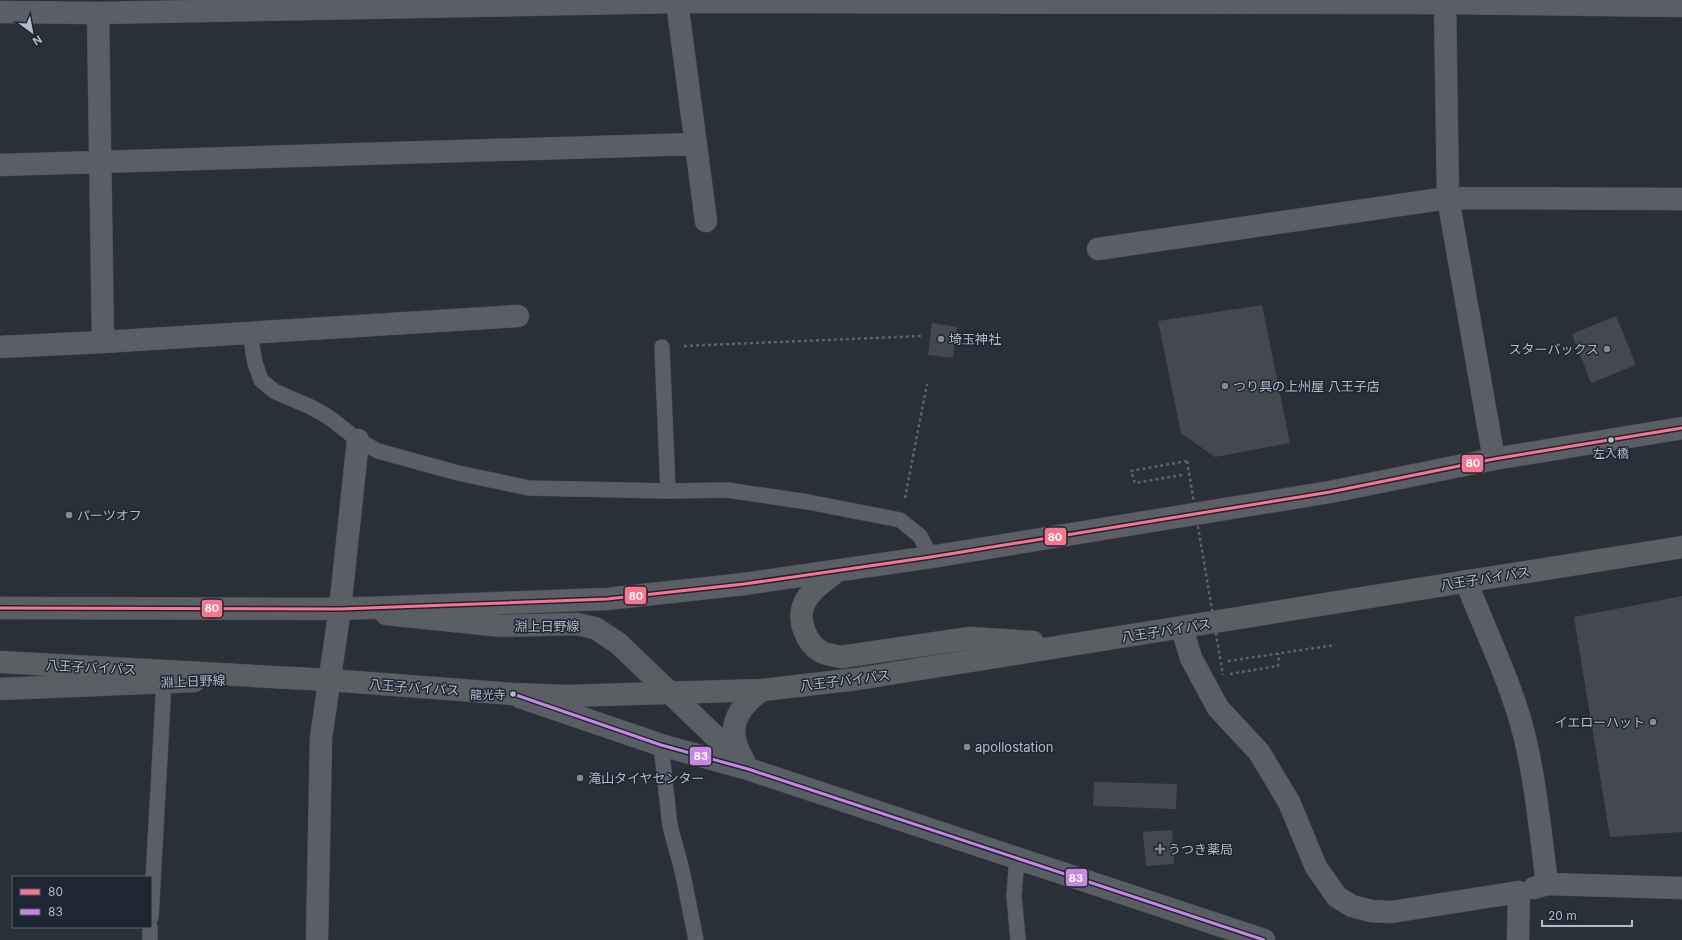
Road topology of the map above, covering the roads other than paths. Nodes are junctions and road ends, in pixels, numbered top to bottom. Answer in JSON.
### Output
{"nodes":[{"id":1,"x":677,"y":2,"type":"junction"},
{"id":2,"x":1445,"y":3,"type":"junction"},
{"id":3,"x":1682,"y":6,"type":"edge"},
{"id":4,"x":0,"y":12,"type":"edge"},
{"id":5,"x":98,"y":13,"type":"junction"},
{"id":6,"x":695,"y":144,"type":"junction"},
{"id":7,"x":100,"y":163,"type":"junction"},
{"id":8,"x":0,"y":165,"type":"edge"},
{"id":9,"x":1448,"y":198,"type":"junction"},
{"id":10,"x":1682,"y":198,"type":"edge"},
{"id":11,"x":706,"y":221,"type":"dead end"},
{"id":12,"x":1098,"y":249,"type":"dead end"},
{"id":13,"x":518,"y":316,"type":"dead end"},
{"id":14,"x":250,"y":334,"type":"junction"},
{"id":15,"x":103,"y":342,"type":"junction"},
{"id":16,"x":0,"y":347,"type":"edge"},
{"id":17,"x":662,"y":347,"type":"road end"},
{"id":18,"x":1682,"y":428,"type":"edge"},
{"id":19,"x":358,"y":440,"type":"junction"},
{"id":20,"x":1494,"y":459,"type":"junction"},
{"id":21,"x":668,"y":491,"type":"junction"},
{"id":22,"x":1682,"y":547,"type":"edge"},
{"id":23,"x":931,"y":557,"type":"junction"},
{"id":24,"x":837,"y":570,"type":"junction"},
{"id":25,"x":1466,"y":581,"type":"junction"},
{"id":26,"x":0,"y":608,"type":"edge"},
{"id":27,"x":340,"y":609,"type":"junction"},
{"id":28,"x":1182,"y":628,"type":"junction"},
{"id":29,"x":1070,"y":645,"type":"junction"},
{"id":30,"x":0,"y":662,"type":"edge"},
{"id":31,"x":267,"y":678,"type":"junction"},
{"id":32,"x":329,"y":680,"type":"junction"},
{"id":33,"x":164,"y":682,"type":"junction"},
{"id":34,"x":0,"y":688,"type":"edge"},
{"id":35,"x":762,"y":690,"type":"junction"},
{"id":36,"x":669,"y":693,"type":"junction"},
{"id":37,"x":513,"y":694,"type":"junction"},
{"id":38,"x":660,"y":745,"type":"junction"},
{"id":39,"x":748,"y":768,"type":"junction"},
{"id":40,"x":1018,"y":858,"type":"junction"},
{"id":41,"x":1547,"y":884,"type":"junction"},
{"id":42,"x":1682,"y":888,"type":"edge"},
{"id":43,"x":1519,"y":892,"type":"junction"},
{"id":44,"x":152,"y":899,"type":"edge"},
{"id":45,"x":150,"y":928,"type":"edge"},
{"id":46,"x":150,"y":940,"type":"edge"},
{"id":47,"x":317,"y":940,"type":"edge"},
{"id":48,"x":696,"y":940,"type":"edge"},
{"id":49,"x":1018,"y":940,"type":"edge"},
{"id":50,"x":1264,"y":940,"type":"edge"},
{"id":51,"x":1518,"y":940,"type":"edge"}],
"edges":[{"from":1,"to":2,"type":"street"},
{"from":1,"to":5,"type":"street"},
{"from":1,"to":6,"type":"street"},
{"from":2,"to":3,"type":"street"},
{"from":2,"to":9,"type":"street"},
{"from":4,"to":5,"type":"street"},
{"from":5,"to":7,"type":"street"},
{"from":6,"to":7,"type":"street"},
{"from":6,"to":11,"type":"street"},
{"from":7,"to":8,"type":"street"},
{"from":7,"to":15,"type":"street"},
{"from":9,"to":10,"type":"street"},
{"from":9,"to":12,"type":"street"},
{"from":9,"to":20,"type":"street"},
{"from":13,"to":14,"type":"street"},
{"from":14,"to":15,"type":"street"},
{"from":14,"to":19,"type":"lane"},
{"from":15,"to":16,"type":"street"},
{"from":17,"to":21,"type":"lane"},
{"from":18,"to":20,"type":"highway"},
{"from":19,"to":21,"type":"lane"},
{"from":19,"to":27,"type":"street"},
{"from":20,"to":23,"type":"highway"},
{"from":21,"to":23,"type":"lane"},
{"from":22,"to":25,"type":"highway","name":"八王子バイパス"},
{"from":23,"to":24,"type":"highway"},
{"from":24,"to":27,"type":"highway"},
{"from":24,"to":29,"type":"highway"},
{"from":25,"to":28,"type":"highway","name":"八王子バイパス"},
{"from":25,"to":41,"type":"street"},
{"from":26,"to":27,"type":"highway"},
{"from":27,"to":32,"type":"street"},
{"from":27,"to":36,"type":"main road","name":"淵上日野線"},
{"from":28,"to":29,"type":"highway","name":"八王子バイパス"},
{"from":28,"to":43,"type":"street"},
{"from":29,"to":35,"type":"highway","name":"八王子バイパス"},
{"from":30,"to":31,"type":"highway","name":"八王子バイパス"},
{"from":31,"to":32,"type":"highway","name":"八王子バイパス"},
{"from":31,"to":33,"type":"main road","name":"淵上日野線"},
{"from":32,"to":37,"type":"highway","name":"八王子バイパス"},
{"from":32,"to":47,"type":"street"},
{"from":33,"to":34,"type":"main road","name":"淵上日野線"},
{"from":33,"to":44,"type":"lane"},
{"from":35,"to":36,"type":"highway","name":"八王子バイパス"},
{"from":35,"to":39,"type":"main road"},
{"from":36,"to":37,"type":"highway","name":"八王子バイパス"},
{"from":36,"to":39,"type":"main road","name":"淵上日野線"},
{"from":37,"to":38,"type":"main road","name":"淵上日野線"},
{"from":38,"to":39,"type":"main road","name":"淵上日野線"},
{"from":38,"to":48,"type":"lane"},
{"from":39,"to":40,"type":"main road","name":"淵上日野線"},
{"from":40,"to":49,"type":"lane"},
{"from":40,"to":50,"type":"main road","name":"淵上日野線"},
{"from":41,"to":42,"type":"street"},
{"from":41,"to":43,"type":"street"},
{"from":43,"to":51,"type":"street"},
{"from":45,"to":46,"type":"lane"}]}
